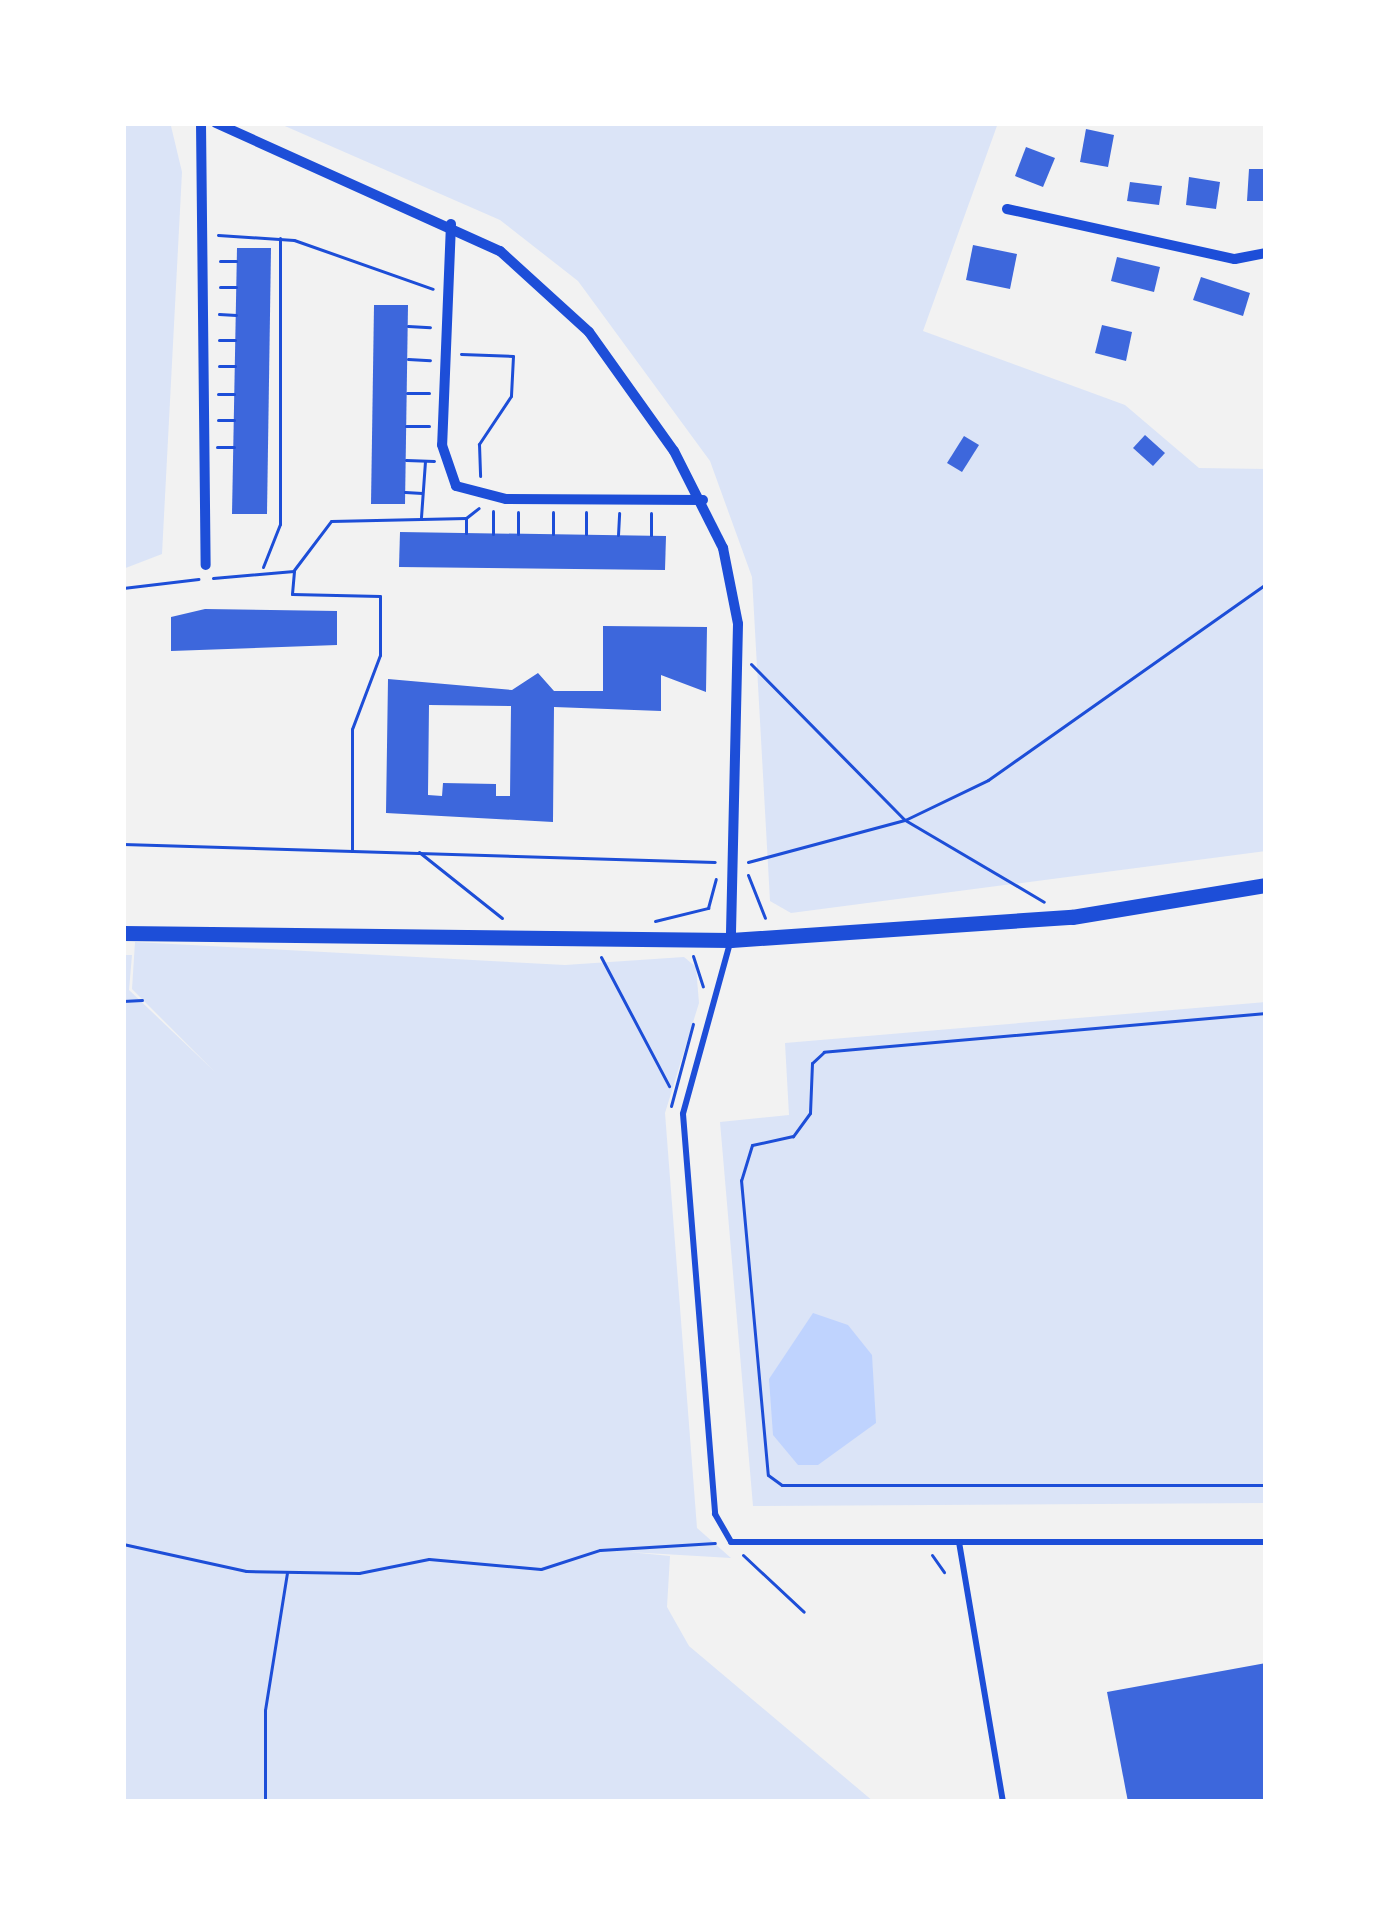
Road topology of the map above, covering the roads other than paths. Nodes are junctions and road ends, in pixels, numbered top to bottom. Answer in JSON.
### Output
{"nodes":[{"id":1,"x":201,"y":123,"type":"edge"},
{"id":2,"x":216,"y":123,"type":"edge"},
{"id":3,"x":1007,"y":209,"type":"dead end"},
{"id":4,"x":451,"y":224,"type":"junction"},
{"id":5,"x":1266,"y":254,"type":"edge"},
{"id":6,"x":703,"y":500,"type":"junction"},
{"id":7,"x":206,"y":565,"type":"dead end"},
{"id":8,"x":1266,"y":886,"type":"edge"},
{"id":9,"x":123,"y":933,"type":"edge"},
{"id":10,"x":730,"y":940,"type":"junction"},
{"id":11,"x":959,"y":1542,"type":"junction"},
{"id":12,"x":1266,"y":1542,"type":"edge"},
{"id":13,"x":1003,"y":1802,"type":"edge"}],
"edges":[{"from":1,"to":7,"type":"street"},
{"from":2,"to":4,"type":"street"},
{"from":3,"to":5,"type":"street"},
{"from":4,"to":6,"type":"street"},
{"from":4,"to":6,"type":"street"},
{"from":6,"to":10,"type":"street"},
{"from":8,"to":10,"type":"main road"},
{"from":9,"to":10,"type":"main road"},
{"from":10,"to":11,"type":"lane"},
{"from":11,"to":12,"type":"lane"},
{"from":11,"to":13,"type":"lane"}]}
